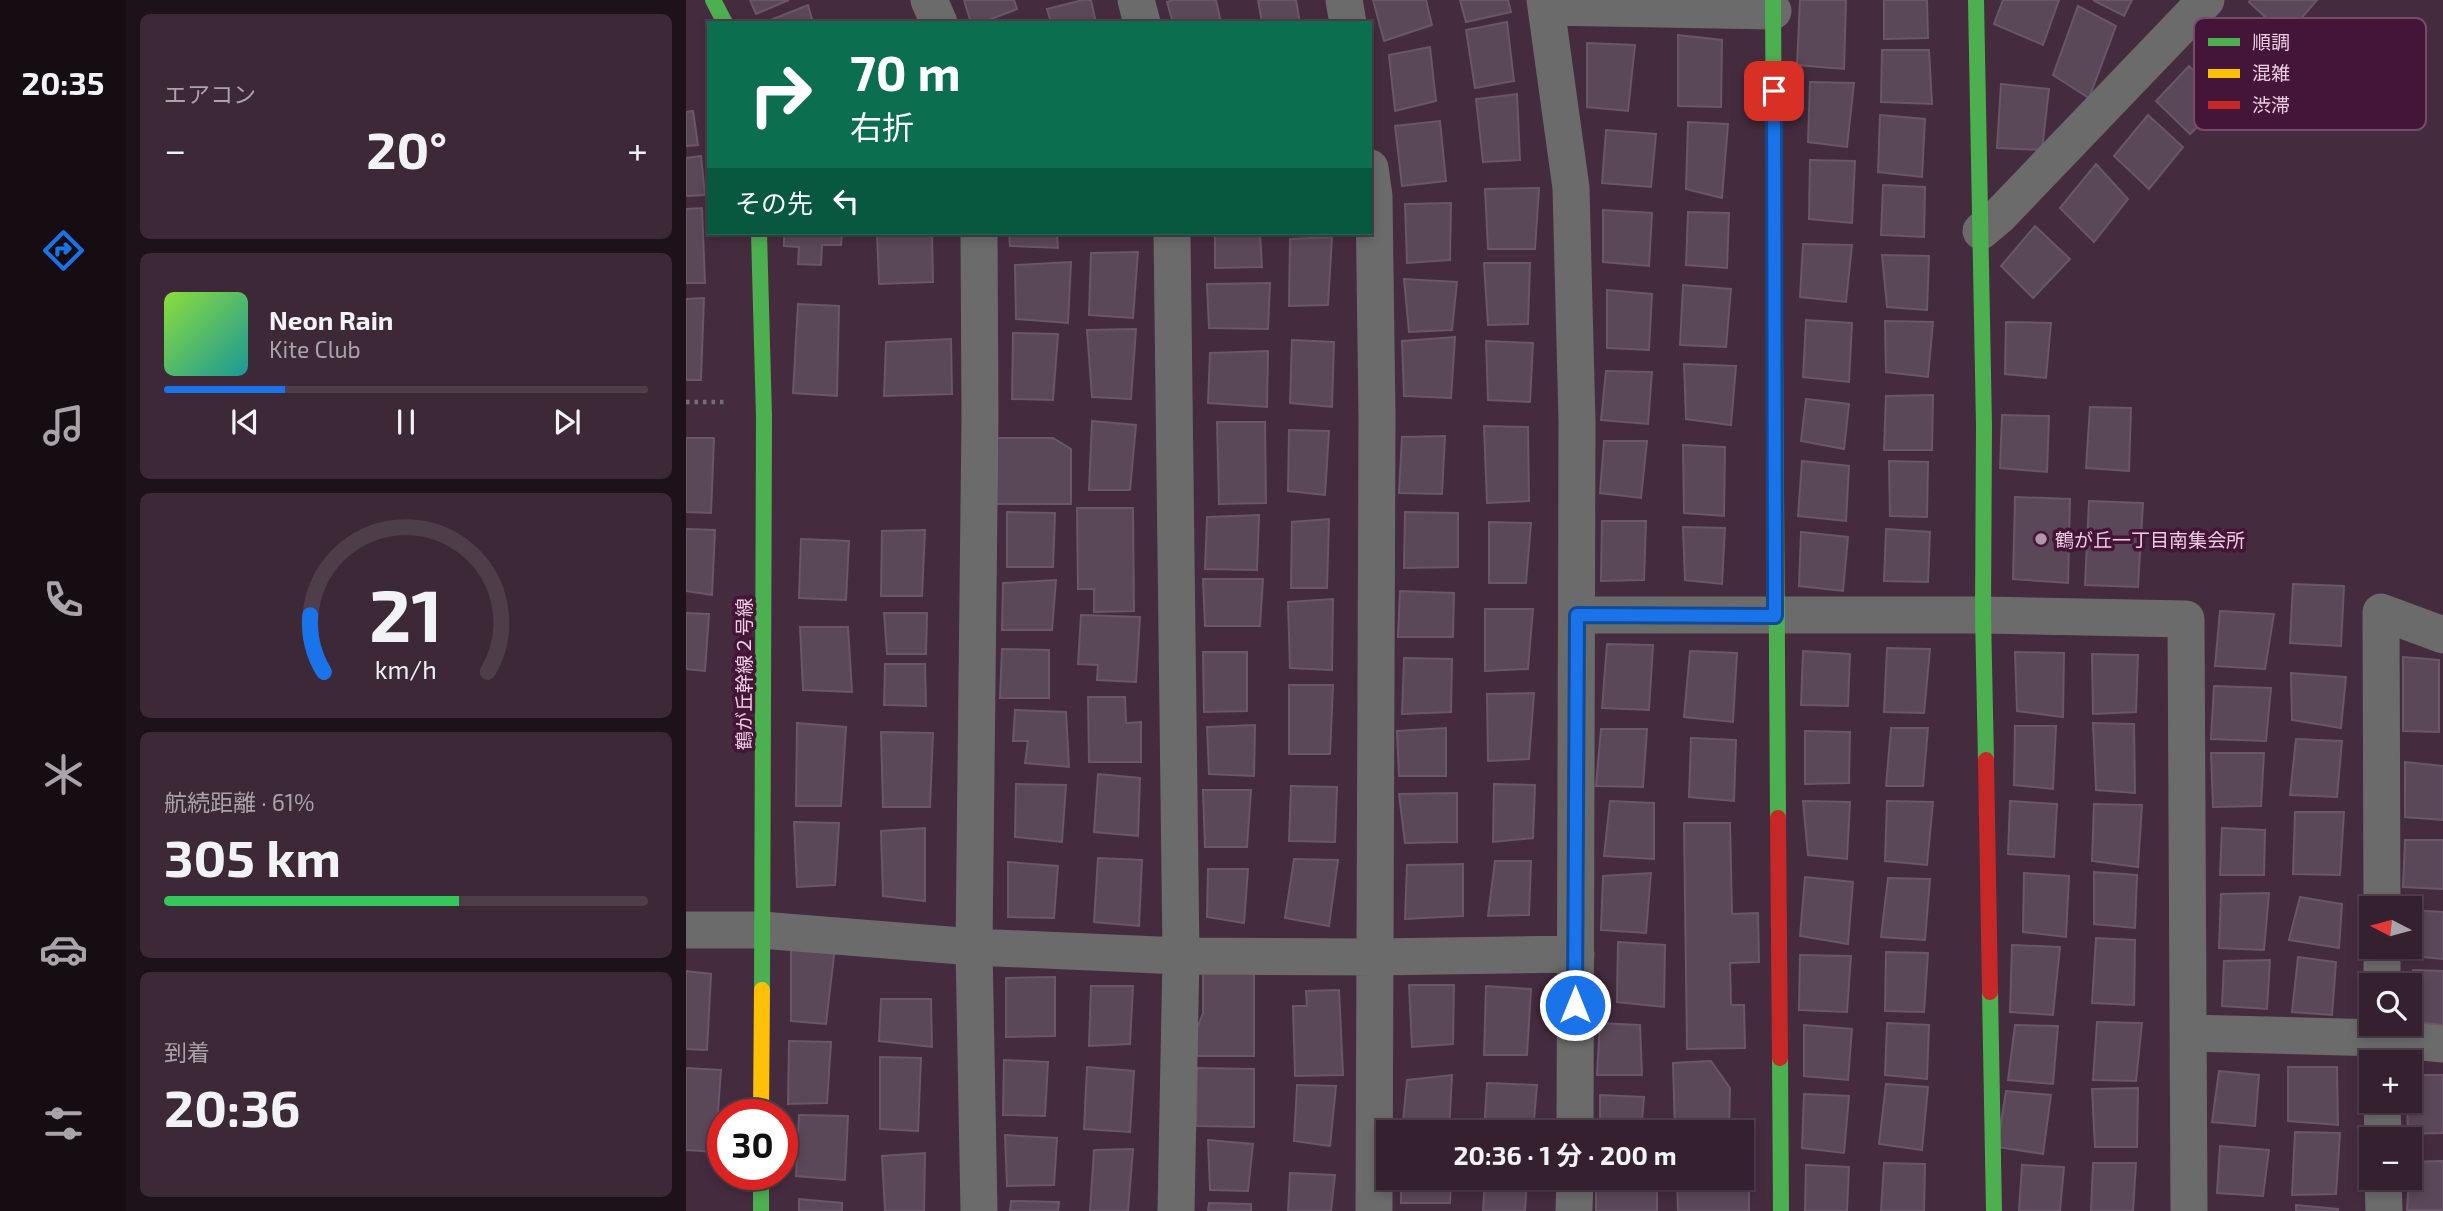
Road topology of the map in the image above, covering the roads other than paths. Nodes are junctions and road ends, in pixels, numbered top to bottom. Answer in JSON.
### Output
{"nodes":[{"id":1,"x":713,"y":0,"type":"edge"},
{"id":2,"x":929,"y":0,"type":"edge"},
{"id":3,"x":1136,"y":0,"type":"edge"},
{"id":4,"x":1344,"y":0,"type":"edge"},
{"id":5,"x":1976,"y":0,"type":"edge"},
{"id":6,"x":2206,"y":0,"type":"edge"},
{"id":7,"x":1545,"y":4,"type":"edge"},
{"id":8,"x":1773,"y":5,"type":"edge"},
{"id":9,"x":724,"y":21,"type":"edge"},
{"id":10,"x":938,"y":21,"type":"edge"},
{"id":11,"x":1141,"y":21,"type":"edge"},
{"id":12,"x":1348,"y":21,"type":"edge"},
{"id":13,"x":1372,"y":182,"type":"edge"},
{"id":14,"x":1981,"y":231,"type":"junction"},
{"id":15,"x":759,"y":235,"type":"edge"},
{"id":16,"x":979,"y":235,"type":"edge"},
{"id":17,"x":1172,"y":235,"type":"edge"},
{"id":18,"x":1577,"y":615,"type":"junction"},
{"id":19,"x":1983,"y":615,"type":"junction"},
{"id":20,"x":1775,"y":616,"type":"junction"},
{"id":21,"x":2443,"y":635,"type":"edge"},
{"id":22,"x":2382,"y":896,"type":"edge"},
{"id":23,"x":686,"y":930,"type":"edge"},
{"id":24,"x":761,"y":930,"type":"junction"},
{"id":25,"x":974,"y":947,"type":"junction"},
{"id":26,"x":1576,"y":954,"type":"junction"},
{"id":27,"x":1181,"y":956,"type":"junction"},
{"id":28,"x":1375,"y":957,"type":"junction"},
{"id":29,"x":2189,"y":1033,"type":"junction"},
{"id":30,"x":2382,"y":1041,"type":"edge"},
{"id":31,"x":2443,"y":1044,"type":"edge"},
{"id":32,"x":761,"y":1099,"type":"edge"},
{"id":33,"x":1575,"y":1120,"type":"edge"},
{"id":34,"x":761,"y":1190,"type":"edge"},
{"id":35,"x":1575,"y":1190,"type":"edge"},
{"id":36,"x":2383,"y":1190,"type":"edge"},
{"id":37,"x":761,"y":1211,"type":"edge"},
{"id":38,"x":979,"y":1211,"type":"edge"},
{"id":39,"x":1176,"y":1211,"type":"edge"},
{"id":40,"x":1374,"y":1211,"type":"edge"},
{"id":41,"x":1574,"y":1211,"type":"edge"},
{"id":42,"x":1781,"y":1211,"type":"edge"},
{"id":43,"x":1994,"y":1211,"type":"edge"},
{"id":44,"x":2189,"y":1211,"type":"edge"},
{"id":45,"x":2384,"y":1211,"type":"edge"}],
"edges":[{"from":1,"to":9,"type":"street"},
{"from":2,"to":10,"type":"street"},
{"from":3,"to":11,"type":"street"},
{"from":4,"to":12,"type":"street"},
{"from":5,"to":14,"type":"street"},
{"from":6,"to":14,"type":"street"},
{"from":7,"to":8,"type":"street"},
{"from":7,"to":18,"type":"street"},
{"from":8,"to":20,"type":"street"},
{"from":13,"to":28,"type":"street"},
{"from":14,"to":19,"type":"street"},
{"from":15,"to":24,"type":"street","name":"鶴が丘幹線２号線"},
{"from":16,"to":25,"type":"street"},
{"from":17,"to":27,"type":"street"},
{"from":18,"to":20,"type":"street"},
{"from":18,"to":26,"type":"street"},
{"from":19,"to":20,"type":"street"},
{"from":19,"to":29,"type":"street"},
{"from":19,"to":43,"type":"street"},
{"from":20,"to":42,"type":"street"},
{"from":21,"to":22,"type":"street"},
{"from":23,"to":24,"type":"street"},
{"from":24,"to":25,"type":"street"},
{"from":24,"to":32,"type":"street","name":"鶴が丘幹線２号線"},
{"from":25,"to":27,"type":"street"},
{"from":25,"to":38,"type":"street"},
{"from":26,"to":28,"type":"street"},
{"from":26,"to":33,"type":"street"},
{"from":27,"to":28,"type":"street"},
{"from":27,"to":39,"type":"street"},
{"from":28,"to":40,"type":"street"},
{"from":29,"to":30,"type":"street"},
{"from":29,"to":44,"type":"street"},
{"from":30,"to":31,"type":"street"},
{"from":34,"to":37,"type":"street"},
{"from":35,"to":41,"type":"street"},
{"from":36,"to":45,"type":"street"}]}
